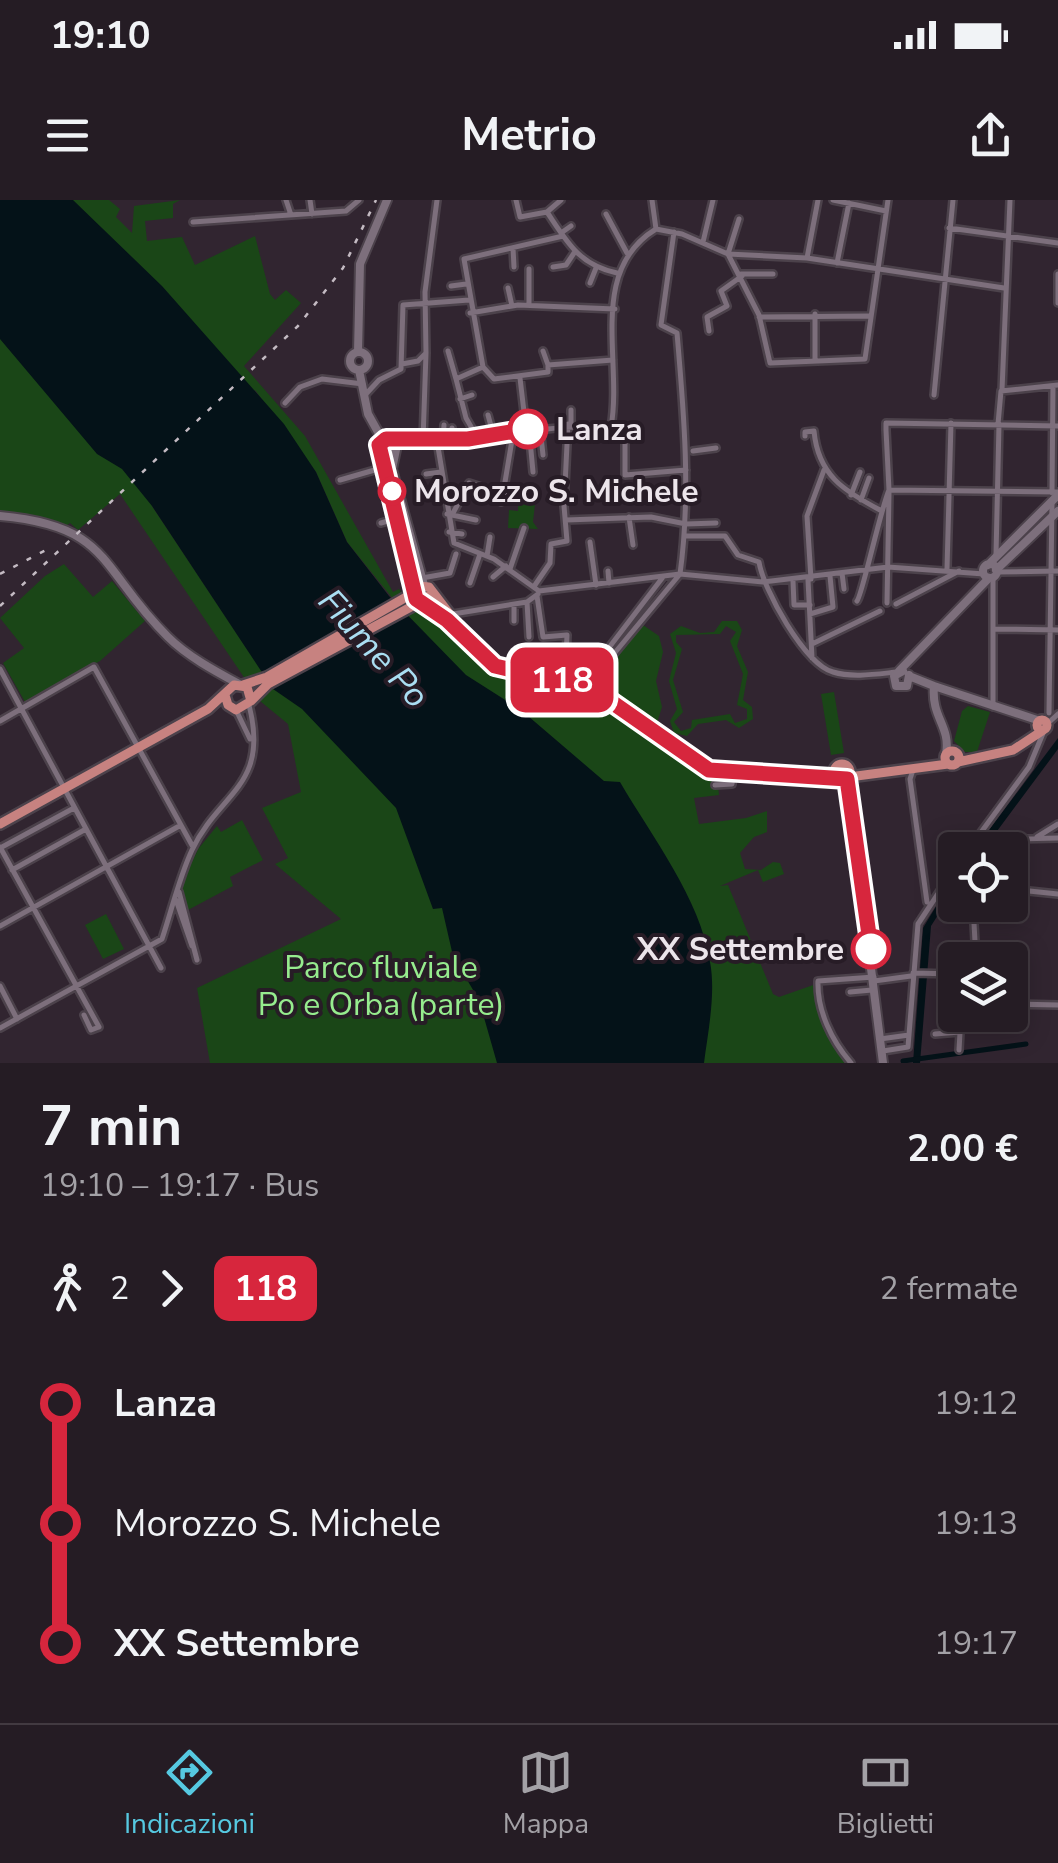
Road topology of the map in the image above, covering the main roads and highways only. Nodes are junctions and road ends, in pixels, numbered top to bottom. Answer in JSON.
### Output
{"nodes":[{"id":1,"x":387,"y":200,"type":"edge"},
{"id":2,"x":392,"y":446,"type":"junction"},
{"id":3,"x":381,"y":455,"type":"junction"},
{"id":4,"x":1055,"y":495,"type":"edge"},
{"id":5,"x":1055,"y":514,"type":"edge"},
{"id":6,"x":0,"y":516,"type":"edge"},
{"id":7,"x":990,"y":571,"type":"junction"},
{"id":8,"x":419,"y":594,"type":"junction"},
{"id":9,"x":221,"y":674,"type":"junction"},
{"id":10,"x":244,"y":684,"type":"junction"},
{"id":11,"x":933,"y":691,"type":"junction"},
{"id":12,"x":226,"y":692,"type":"junction"},
{"id":13,"x":252,"y":700,"type":"junction"},
{"id":14,"x":208,"y":708,"type":"junction"},
{"id":15,"x":234,"y":710,"type":"junction"},
{"id":16,"x":1047,"y":725,"type":"edge"},
{"id":17,"x":949,"y":756,"type":"junction"},
{"id":18,"x":843,"y":774,"type":"junction"},
{"id":19,"x":0,"y":824,"type":"edge"},
{"id":20,"x":884,"y":1063,"type":"edge"}],
"edges":[{"from":1,"to":2,"type":"main road"},
{"from":2,"to":3,"type":"main road"},
{"from":2,"to":3,"type":"main road"},
{"from":2,"to":8,"type":"main road"},
{"from":3,"to":8,"type":"main road"},
{"from":4,"to":7,"type":"main road"},
{"from":5,"to":7,"type":"main road"},
{"from":6,"to":9,"type":"main road"},
{"from":7,"to":11,"type":"main road"},
{"from":8,"to":10,"type":"main road"},
{"from":8,"to":13,"type":"main road"},
{"from":8,"to":18,"type":"main road"},
{"from":9,"to":10,"type":"main road"},
{"from":9,"to":12,"type":"main road"},
{"from":10,"to":12,"type":"main road"},
{"from":10,"to":13,"type":"main road"},
{"from":11,"to":16,"type":"main road"},
{"from":11,"to":17,"type":"main road"},
{"from":12,"to":14,"type":"main road"},
{"from":12,"to":15,"type":"main road"},
{"from":13,"to":15,"type":"main road"},
{"from":14,"to":15,"type":"main road"},
{"from":14,"to":19,"type":"main road"},
{"from":16,"to":17,"type":"main road"},
{"from":17,"to":18,"type":"main road"},
{"from":18,"to":20,"type":"main road"}]}
